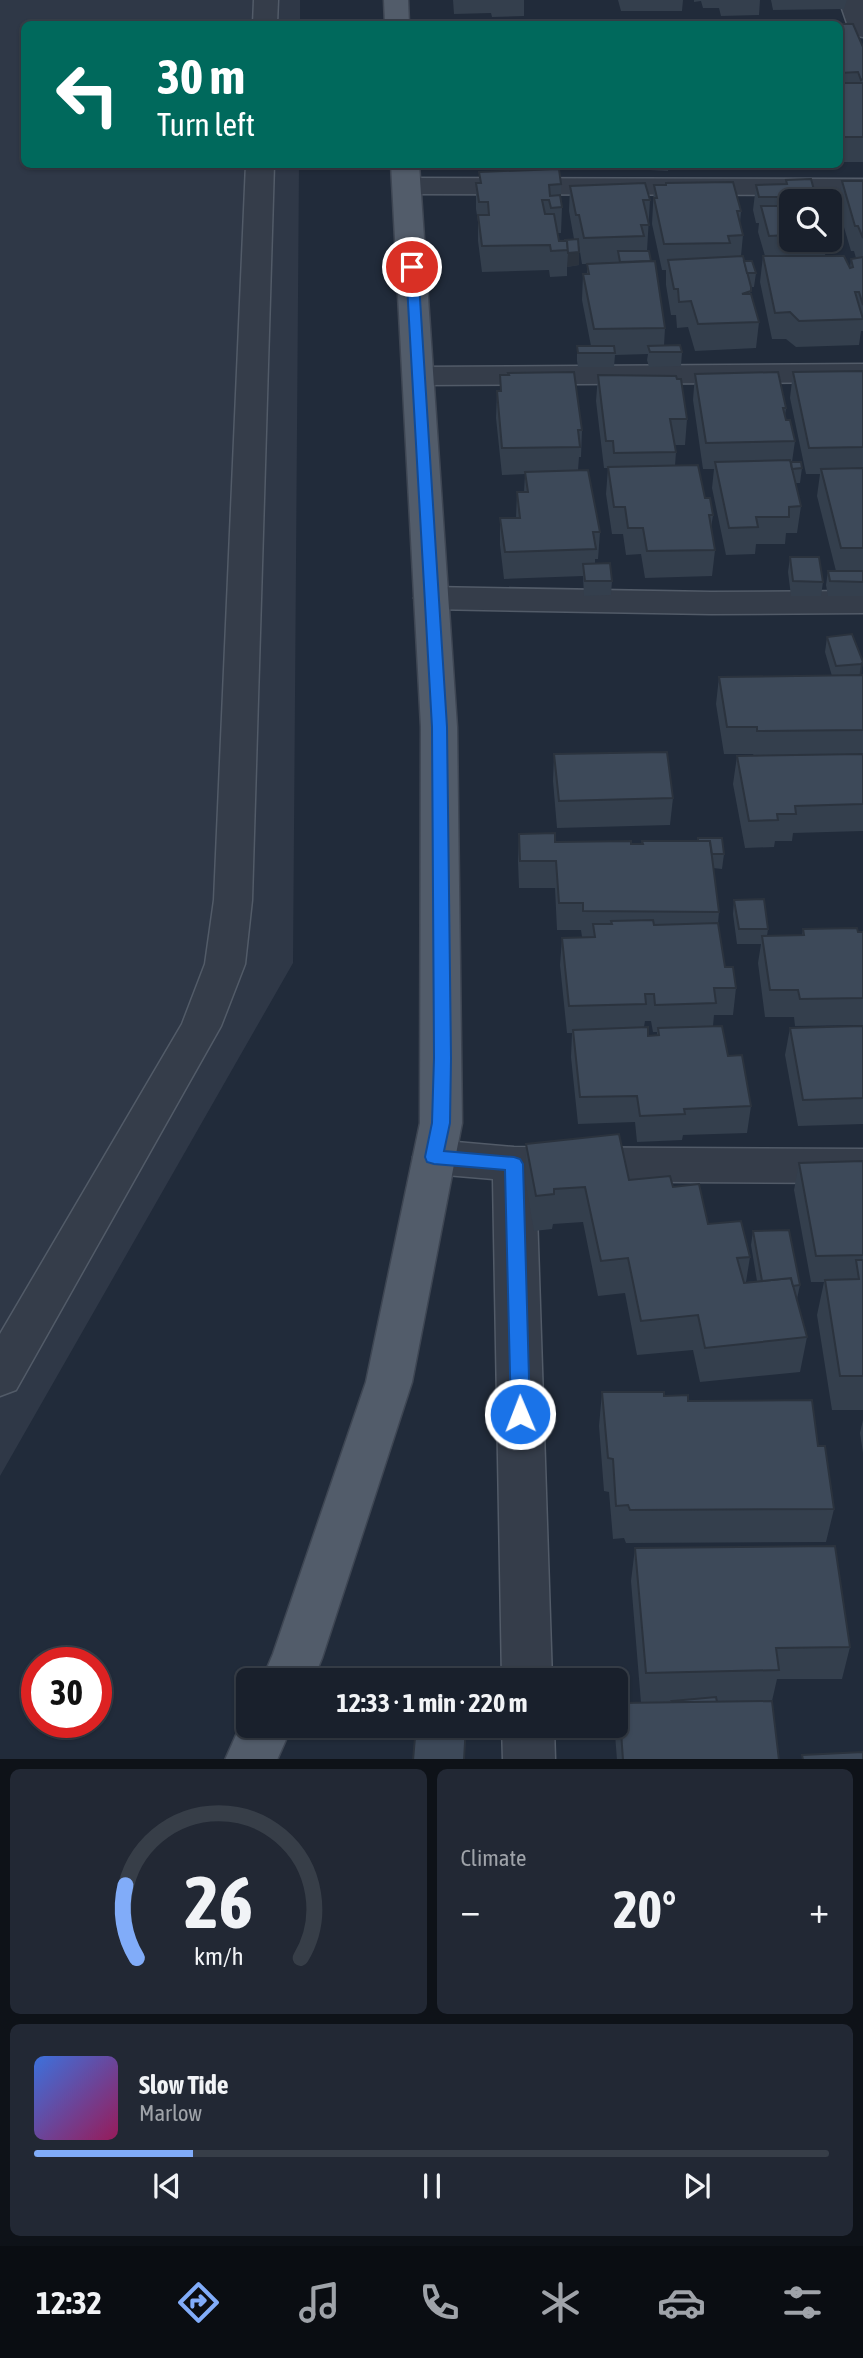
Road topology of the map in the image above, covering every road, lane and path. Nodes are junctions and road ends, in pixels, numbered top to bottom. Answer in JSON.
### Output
{"nodes":[{"id":1,"x":266,"y":0,"type":"edge"},
{"id":2,"x":396,"y":0,"type":"edge"},
{"id":3,"x":851,"y":0,"type":"edge"},
{"id":4,"x":265,"y":21,"type":"edge"},
{"id":5,"x":397,"y":21,"type":"edge"},
{"id":6,"x":854,"y":30,"type":"edge"},
{"id":7,"x":260,"y":168,"type":"edge"},
{"id":8,"x":406,"y":175,"type":"edge"},
{"id":9,"x":863,"y":187,"type":"edge"},
{"id":10,"x":863,"y":373,"type":"edge"},
{"id":11,"x":419,"y":376,"type":"junction"},
{"id":12,"x":431,"y":598,"type":"junction"},
{"id":13,"x":863,"y":603,"type":"edge"},
{"id":14,"x":434,"y":1157,"type":"junction"},
{"id":15,"x":514,"y":1164,"type":"junction"},
{"id":16,"x":863,"y":1166,"type":"edge"},
{"id":17,"x":0,"y":1376,"type":"edge"},
{"id":18,"x":292,"y":1668,"type":"edge"},
{"id":19,"x":527,"y":1668,"type":"edge"},
{"id":20,"x":261,"y":1738,"type":"edge"},
{"id":21,"x":528,"y":1738,"type":"edge"},
{"id":22,"x":251,"y":1759,"type":"edge"},
{"id":23,"x":529,"y":1759,"type":"edge"}],
"edges":[{"from":1,"to":4,"type":"street"},
{"from":2,"to":5,"type":"main road"},
{"from":3,"to":6,"type":"street"},
{"from":7,"to":17,"type":"street"},
{"from":8,"to":9,"type":"street"},
{"from":8,"to":11,"type":"main road"},
{"from":10,"to":11,"type":"street"},
{"from":11,"to":12,"type":"main road"},
{"from":12,"to":13,"type":"street"},
{"from":12,"to":14,"type":"main road"},
{"from":14,"to":15,"type":"street"},
{"from":14,"to":18,"type":"main road"},
{"from":15,"to":16,"type":"street"},
{"from":15,"to":19,"type":"street"},
{"from":20,"to":22,"type":"main road"},
{"from":21,"to":23,"type":"street"}]}
